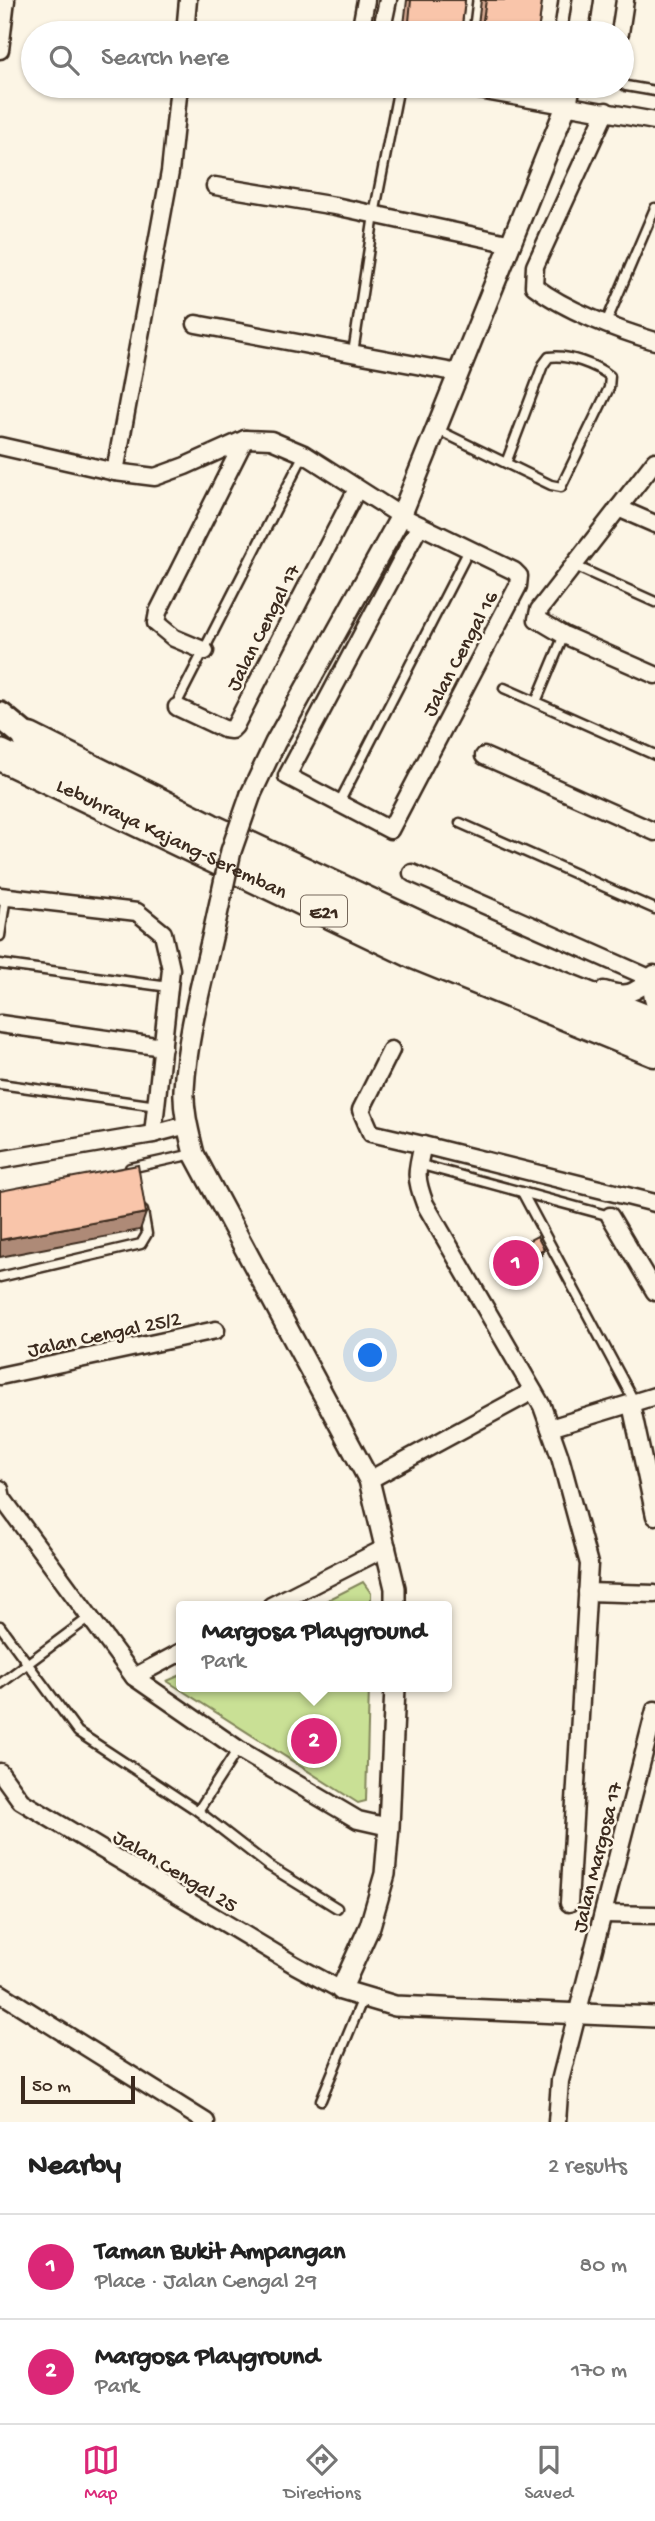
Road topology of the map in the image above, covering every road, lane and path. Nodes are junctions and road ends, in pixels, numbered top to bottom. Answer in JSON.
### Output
{"nodes":[{"id":1,"x":6,"y":0,"type":"edge"},
{"id":2,"x":188,"y":0,"type":"edge"},
{"id":3,"x":366,"y":0,"type":"edge"},
{"id":4,"x":387,"y":0,"type":"edge"},
{"id":5,"x":467,"y":0,"type":"edge"},
{"id":6,"x":549,"y":0,"type":"edge"},
{"id":7,"x":583,"y":0,"type":"edge"},
{"id":8,"x":625,"y":0,"type":"edge"},
{"id":9,"x":186,"y":21,"type":"edge"},
{"id":10,"x":362,"y":21,"type":"edge"},
{"id":11,"x":383,"y":21,"type":"edge"},
{"id":12,"x":464,"y":21,"type":"edge"},
{"id":13,"x":546,"y":21,"type":"edge"},
{"id":14,"x":580,"y":21,"type":"edge"},
{"id":15,"x":622,"y":21,"type":"edge"},
{"id":16,"x":0,"y":47,"type":"edge"},
{"id":17,"x":634,"y":88,"type":"edge"},
{"id":18,"x":655,"y":91,"type":"edge"},
{"id":19,"x":179,"y":98,"type":"edge"},
{"id":20,"x":397,"y":98,"type":"edge"},
{"id":21,"x":568,"y":98,"type":"edge"},
{"id":22,"x":576,"y":98,"type":"edge"},
{"id":23,"x":606,"y":111,"type":"junction"},
{"id":24,"x":655,"y":121,"type":"edge"},
{"id":25,"x":215,"y":186,"type":"dead end"},
{"id":26,"x":655,"y":208,"type":"edge"},
{"id":27,"x":374,"y":215,"type":"junction"},
{"id":28,"x":512,"y":244,"type":"junction"},
{"id":29,"x":606,"y":323,"type":"junction"},
{"id":30,"x":196,"y":324,"type":"dead end"},
{"id":31,"x":655,"y":341,"type":"edge"},
{"id":32,"x":353,"y":353,"type":"junction"},
{"id":33,"x":459,"y":373,"type":"junction"},
{"id":34,"x":436,"y":429,"type":"junction"},
{"id":35,"x":245,"y":439,"type":"junction"},
{"id":36,"x":0,"y":446,"type":"edge"},
{"id":37,"x":304,"y":454,"type":"junction"},
{"id":38,"x":655,"y":461,"type":"edge"},
{"id":39,"x":506,"y":463,"type":"junction"},
{"id":40,"x":115,"y":472,"type":"junction"},
{"id":41,"x":357,"y":489,"type":"junction"},
{"id":42,"x":618,"y":509,"type":"junction"},
{"id":43,"x":401,"y":516,"type":"junction"},
{"id":44,"x":655,"y":524,"type":"edge"},
{"id":45,"x":420,"y":525,"type":"junction"},
{"id":46,"x":469,"y":550,"type":"junction"},
{"id":47,"x":575,"y":566,"type":"junction"},
{"id":48,"x":655,"y":602,"type":"edge"},
{"id":49,"x":564,"y":635,"type":"junction"},
{"id":50,"x":205,"y":651,"type":"junction"},
{"id":51,"x":655,"y":675,"type":"edge"},
{"id":52,"x":504,"y":688,"type":"dead end"},
{"id":53,"x":536,"y":702,"type":"junction"},
{"id":54,"x":177,"y":707,"type":"joint"},
{"id":55,"x":0,"y":715,"type":"edge"},
{"id":56,"x":0,"y":724,"type":"edge"},
{"id":57,"x":29,"y":739,"type":"junction"},
{"id":58,"x":0,"y":755,"type":"edge"},
{"id":59,"x":655,"y":755,"type":"edge"},
{"id":60,"x":484,"y":756,"type":"dead end"},
{"id":61,"x":339,"y":803,"type":"junction"},
{"id":62,"x":460,"y":823,"type":"dead end"},
{"id":63,"x":655,"y":832,"type":"edge"},
{"id":64,"x":412,"y":873,"type":"dead end"},
{"id":65,"x":3,"y":896,"type":"edge"},
{"id":66,"x":655,"y":909,"type":"edge"},
{"id":67,"x":0,"y":936,"type":"edge"},
{"id":68,"x":473,"y":952,"type":"junction"},
{"id":69,"x":0,"y":964,"type":"edge"},
{"id":70,"x":653,"y":976,"type":"edge"},
{"id":71,"x":169,"y":987,"type":"junction"},
{"id":72,"x":655,"y":1004,"type":"edge"},
{"id":73,"x":0,"y":1024,"type":"edge"},
{"id":74,"x":655,"y":1024,"type":"edge"},
{"id":75,"x":163,"y":1046,"type":"junction"},
{"id":76,"x":391,"y":1050,"type":"dead end"},
{"id":77,"x":655,"y":1051,"type":"edge"},
{"id":78,"x":0,"y":1084,"type":"edge"},
{"id":79,"x":156,"y":1105,"type":"junction"},
{"id":80,"x":187,"y":1125,"type":"junction"},
{"id":81,"x":153,"y":1134,"type":"junction"},
{"id":82,"x":423,"y":1145,"type":"junction"},
{"id":83,"x":194,"y":1154,"type":"junction"},
{"id":84,"x":0,"y":1160,"type":"edge"},
{"id":85,"x":418,"y":1164,"type":"junction"},
{"id":86,"x":134,"y":1167,"type":"junction"},
{"id":87,"x":121,"y":1170,"type":"edge"},
{"id":88,"x":137,"y":1180,"type":"edge"},
{"id":89,"x":522,"y":1192,"type":"junction"},
{"id":90,"x":655,"y":1203,"type":"edge"},
{"id":91,"x":142,"y":1207,"type":"edge"},
{"id":92,"x":610,"y":1216,"type":"joint"},
{"id":93,"x":0,"y":1277,"type":"edge"},
{"id":94,"x":655,"y":1292,"type":"edge"},
{"id":95,"x":216,"y":1330,"type":"dead end"},
{"id":96,"x":0,"y":1376,"type":"edge"},
{"id":97,"x":533,"y":1391,"type":"junction"},
{"id":98,"x":655,"y":1396,"type":"edge"},
{"id":99,"x":633,"y":1403,"type":"junction"},
{"id":100,"x":550,"y":1428,"type":"junction"},
{"id":101,"x":369,"y":1480,"type":"junction"},
{"id":102,"x":652,"y":1480,"type":"edge"},
{"id":103,"x":0,"y":1489,"type":"edge"},
{"id":104,"x":655,"y":1516,"type":"edge"},
{"id":105,"x":387,"y":1547,"type":"junction"},
{"id":106,"x":587,"y":1592,"type":"junction"},
{"id":107,"x":655,"y":1594,"type":"edge"},
{"id":108,"x":281,"y":1601,"type":"edge"},
{"id":109,"x":395,"y":1601,"type":"edge"},
{"id":110,"x":90,"y":1617,"type":"junction"},
{"id":111,"x":0,"y":1626,"type":"edge"},
{"id":112,"x":176,"y":1655,"type":"edge"},
{"id":113,"x":26,"y":1663,"type":"junction"},
{"id":114,"x":134,"y":1676,"type":"junction"},
{"id":115,"x":0,"y":1684,"type":"edge"},
{"id":116,"x":395,"y":1692,"type":"edge"},
{"id":117,"x":655,"y":1710,"type":"edge"},
{"id":118,"x":239,"y":1748,"type":"junction"},
{"id":119,"x":0,"y":1772,"type":"edge"},
{"id":120,"x":198,"y":1811,"type":"junction"},
{"id":121,"x":389,"y":1827,"type":"junction"},
{"id":122,"x":569,"y":1903,"type":"dead end"},
{"id":123,"x":337,"y":1908,"type":"dead end"},
{"id":124,"x":603,"y":1914,"type":"junction"},
{"id":125,"x":655,"y":1915,"type":"edge"},
{"id":126,"x":341,"y":1990,"type":"junction"},
{"id":127,"x":0,"y":1993,"type":"edge"},
{"id":128,"x":363,"y":1998,"type":"junction"},
{"id":129,"x":578,"y":2015,"type":"junction"},
{"id":130,"x":655,"y":2018,"type":"edge"},
{"id":131,"x":321,"y":2100,"type":"dead end"},
{"id":132,"x":206,"y":2122,"type":"edge"},
{"id":133,"x":557,"y":2122,"type":"edge"}],
"edges":[{"from":1,"to":16,"type":"street"},
{"from":2,"to":9,"type":"street"},
{"from":3,"to":10,"type":"street"},
{"from":4,"to":11,"type":"street"},
{"from":5,"to":12,"type":"lane"},
{"from":6,"to":13,"type":"street"},
{"from":7,"to":14,"type":"street"},
{"from":8,"to":15,"type":"street"},
{"from":17,"to":18,"type":"lane"},
{"from":19,"to":40,"type":"street"},
{"from":20,"to":27,"type":"lane"},
{"from":21,"to":28,"type":"street"},
{"from":22,"to":23,"type":"street"},
{"from":23,"to":24,"type":"street"},
{"from":23,"to":29,"type":"street"},
{"from":25,"to":27,"type":"street"},
{"from":26,"to":29,"type":"lane"},
{"from":27,"to":28,"type":"street"},
{"from":27,"to":32,"type":"lane"},
{"from":28,"to":33,"type":"street"},
{"from":29,"to":31,"type":"street"},
{"from":30,"to":32,"type":"street"},
{"from":32,"to":33,"type":"street"},
{"from":33,"to":34,"type":"street"},
{"from":34,"to":39,"type":"lane"},
{"from":34,"to":43,"type":"street"},
{"from":35,"to":37,"type":"street","name":"Jalan Cengal 16"},
{"from":35,"to":40,"type":"street"},
{"from":35,"to":50,"type":"street"},
{"from":36,"to":40,"type":"street"},
{"from":37,"to":41,"type":"street","name":"Jalan Cengal 16"},
{"from":37,"to":50,"type":"lane"},
{"from":38,"to":42,"type":"street"},
{"from":39,"to":39,"type":"lane"},
{"from":41,"to":43,"type":"street","name":"Jalan Cengal 16"},
{"from":41,"to":54,"type":"street","name":"Jalan Cengal 17"},
{"from":42,"to":44,"type":"street"},
{"from":42,"to":47,"type":"street"},
{"from":43,"to":45,"type":"street","name":"Jalan Cengal 16"},
{"from":43,"to":80,"type":"street","bridge":true},
{"from":45,"to":46,"type":"street","name":"Jalan Cengal 16"},
{"from":45,"to":61,"type":"street"},
{"from":46,"to":61,"type":"lane"},
{"from":46,"to":61,"type":"street","name":"Jalan Cengal 16"},
{"from":47,"to":48,"type":"lane"},
{"from":47,"to":49,"type":"street"},
{"from":49,"to":51,"type":"street"},
{"from":49,"to":53,"type":"lane"},
{"from":50,"to":54,"type":"lane"},
{"from":52,"to":53,"type":"lane"},
{"from":53,"to":59,"type":"lane"},
{"from":55,"to":57,"type":"main road"},
{"from":56,"to":57,"type":"main road"},
{"from":57,"to":68,"type":"highway","name":"Lebuhraya Kajang-Seremban","number":"E21"},
{"from":58,"to":77,"type":"highway","name":"Lebuhraya Kajang-Seremban","number":"E21"},
{"from":60,"to":63,"type":"street"},
{"from":62,"to":66,"type":"lane"},
{"from":64,"to":70,"type":"street"},
{"from":65,"to":67,"type":"lane"},
{"from":65,"to":71,"type":"street"},
{"from":68,"to":70,"type":"street"},
{"from":68,"to":74,"type":"highway","name":"Lebuhraya Kajang-Seremban","number":"E21"},
{"from":69,"to":71,"type":"lane"},
{"from":70,"to":72,"type":"street"},
{"from":71,"to":75,"type":"street"},
{"from":73,"to":75,"type":"street"},
{"from":75,"to":79,"type":"street"},
{"from":76,"to":82,"type":"street"},
{"from":78,"to":79,"type":"lane"},
{"from":79,"to":81,"type":"street"},
{"from":80,"to":81,"type":"street"},
{"from":80,"to":83,"type":"street"},
{"from":81,"to":84,"type":"street"},
{"from":82,"to":85,"type":"street"},
{"from":82,"to":90,"type":"street"},
{"from":83,"to":86,"type":"lane"},
{"from":83,"to":101,"type":"street"},
{"from":85,"to":89,"type":"lane"},
{"from":85,"to":97,"type":"street"},
{"from":86,"to":87,"type":"lane"},
{"from":86,"to":88,"type":"lane"},
{"from":89,"to":92,"type":"lane"},
{"from":89,"to":99,"type":"lane"},
{"from":91,"to":93,"type":"lane"},
{"from":92,"to":94,"type":"street"},
{"from":95,"to":96,"type":"street","name":"Jalan Cengal 25/2"},
{"from":97,"to":100,"type":"street"},
{"from":97,"to":101,"type":"street"},
{"from":98,"to":99,"type":"street"},
{"from":99,"to":100,"type":"street"},
{"from":99,"to":102,"type":"street"},
{"from":100,"to":106,"type":"street"},
{"from":101,"to":105,"type":"street"},
{"from":102,"to":104,"type":"street"},
{"from":103,"to":110,"type":"street"},
{"from":105,"to":108,"type":"street"},
{"from":105,"to":109,"type":"street"},
{"from":106,"to":107,"type":"street"},
{"from":106,"to":122,"type":"street"},
{"from":110,"to":113,"type":"lane"},
{"from":110,"to":114,"type":"street"},
{"from":111,"to":113,"type":"lane"},
{"from":112,"to":114,"type":"street"},
{"from":113,"to":115,"type":"lane"},
{"from":113,"to":120,"type":"lane"},
{"from":114,"to":118,"type":"street"},
{"from":116,"to":121,"type":"street"},
{"from":117,"to":124,"type":"street","name":"Jalan Margosa 17"},
{"from":118,"to":120,"type":"lane"},
{"from":118,"to":121,"type":"street"},
{"from":119,"to":126,"type":"street","name":"Jalan Cengal 25"},
{"from":120,"to":123,"type":"lane"},
{"from":121,"to":126,"type":"street"},
{"from":124,"to":125,"type":"street"},
{"from":124,"to":129,"type":"street","name":"Jalan Margosa 17"},
{"from":126,"to":128,"type":"street"},
{"from":127,"to":132,"type":"street"},
{"from":128,"to":129,"type":"street"},
{"from":128,"to":131,"type":"lane"},
{"from":129,"to":130,"type":"street"},
{"from":129,"to":133,"type":"street","name":"Jalan Margosa 17"}]}
